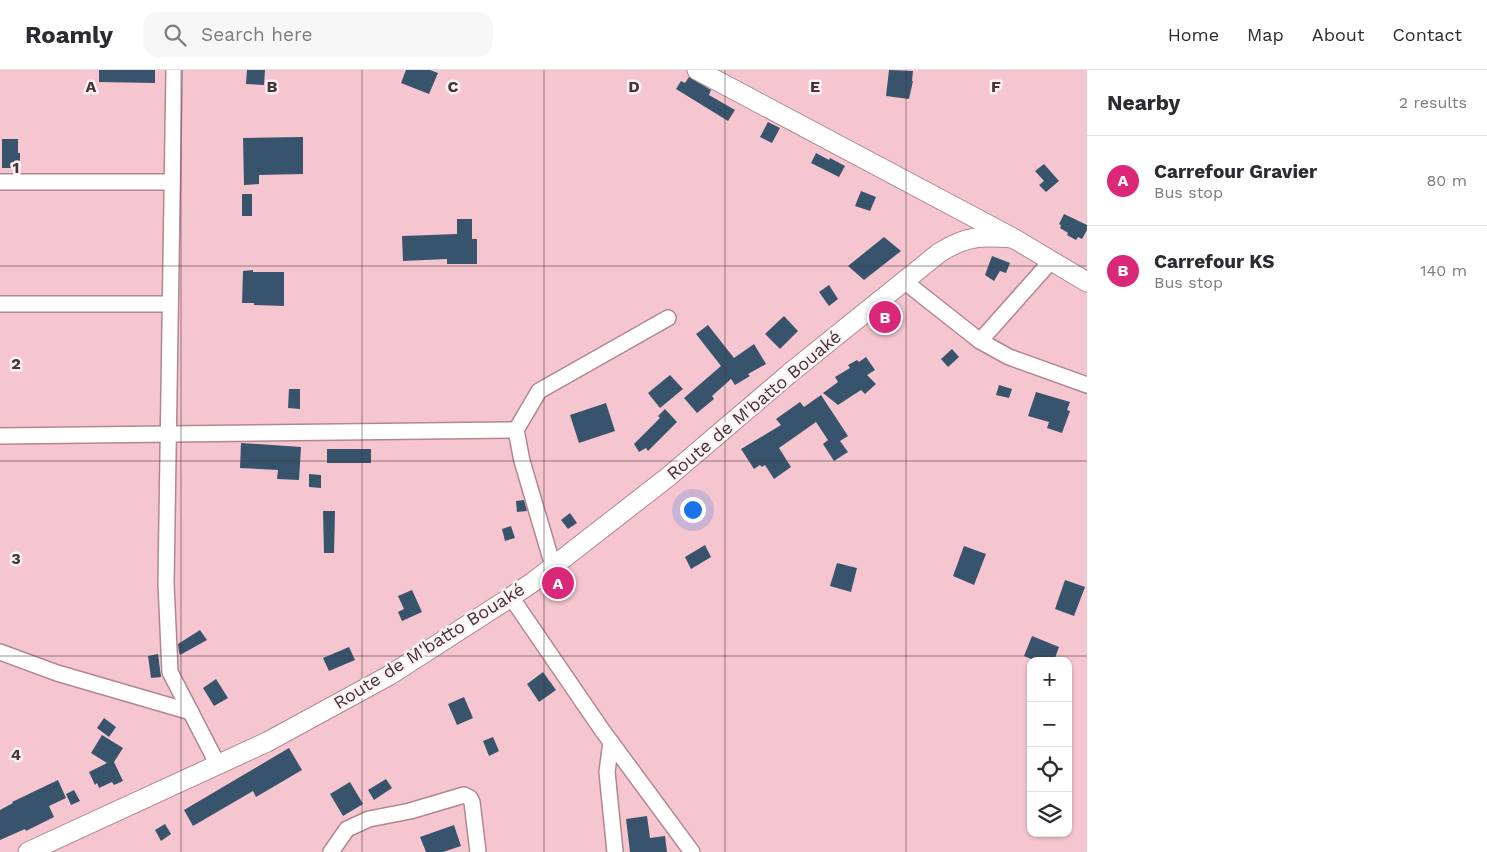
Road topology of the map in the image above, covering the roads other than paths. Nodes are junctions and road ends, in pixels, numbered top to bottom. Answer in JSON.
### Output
{"nodes":[{"id":1,"x":174,"y":70,"type":"edge"},
{"id":2,"x":697,"y":70,"type":"edge"},
{"id":3,"x":0,"y":182,"type":"edge"},
{"id":4,"x":172,"y":182,"type":"junction"},
{"id":5,"x":1013,"y":238,"type":"junction"},
{"id":6,"x":1051,"y":261,"type":"junction"},
{"id":7,"x":904,"y":281,"type":"junction"},
{"id":8,"x":1087,"y":282,"type":"edge"},
{"id":9,"x":0,"y":304,"type":"edge"},
{"id":10,"x":170,"y":304,"type":"junction"},
{"id":11,"x":668,"y":318,"type":"dead end"},
{"id":12,"x":980,"y":341,"type":"junction"},
{"id":13,"x":1087,"y":385,"type":"edge"},
{"id":14,"x":516,"y":430,"type":"junction"},
{"id":15,"x":168,"y":435,"type":"junction"},
{"id":16,"x":0,"y":436,"type":"edge"},
{"id":17,"x":553,"y":566,"type":"junction"},
{"id":18,"x":511,"y":598,"type":"junction"},
{"id":19,"x":0,"y":652,"type":"edge"},
{"id":20,"x":191,"y":712,"type":"junction"},
{"id":21,"x":611,"y":742,"type":"junction"},
{"id":22,"x":218,"y":765,"type":"junction"},
{"id":23,"x":28,"y":852,"type":"edge"},
{"id":24,"x":331,"y":852,"type":"edge"},
{"id":25,"x":478,"y":852,"type":"edge"},
{"id":26,"x":615,"y":852,"type":"edge"},
{"id":27,"x":692,"y":852,"type":"edge"}],
"edges":[{"from":1,"to":4,"type":"street"},
{"from":2,"to":5,"type":"street"},
{"from":3,"to":4,"type":"street"},
{"from":4,"to":10,"type":"street"},
{"from":5,"to":6,"type":"street"},
{"from":5,"to":7,"type":"street","name":"Route de M'batto Bouaké"},
{"from":6,"to":8,"type":"street"},
{"from":6,"to":12,"type":"street"},
{"from":7,"to":12,"type":"street"},
{"from":7,"to":17,"type":"street","name":"Route de M'batto Bouaké"},
{"from":9,"to":10,"type":"street"},
{"from":10,"to":15,"type":"street"},
{"from":11,"to":14,"type":"street"},
{"from":12,"to":13,"type":"street"},
{"from":14,"to":15,"type":"street"},
{"from":14,"to":17,"type":"street"},
{"from":15,"to":16,"type":"street"},
{"from":15,"to":20,"type":"street"},
{"from":17,"to":18,"type":"street","name":"Route de M'batto Bouaké"},
{"from":18,"to":21,"type":"street"},
{"from":18,"to":22,"type":"street","name":"Route de M'batto Bouaké"},
{"from":19,"to":20,"type":"street"},
{"from":20,"to":22,"type":"street"},
{"from":21,"to":26,"type":"street"},
{"from":21,"to":27,"type":"street"},
{"from":22,"to":23,"type":"street","name":"Route de M'batto Bouaké"},
{"from":24,"to":25,"type":"street"}]}
